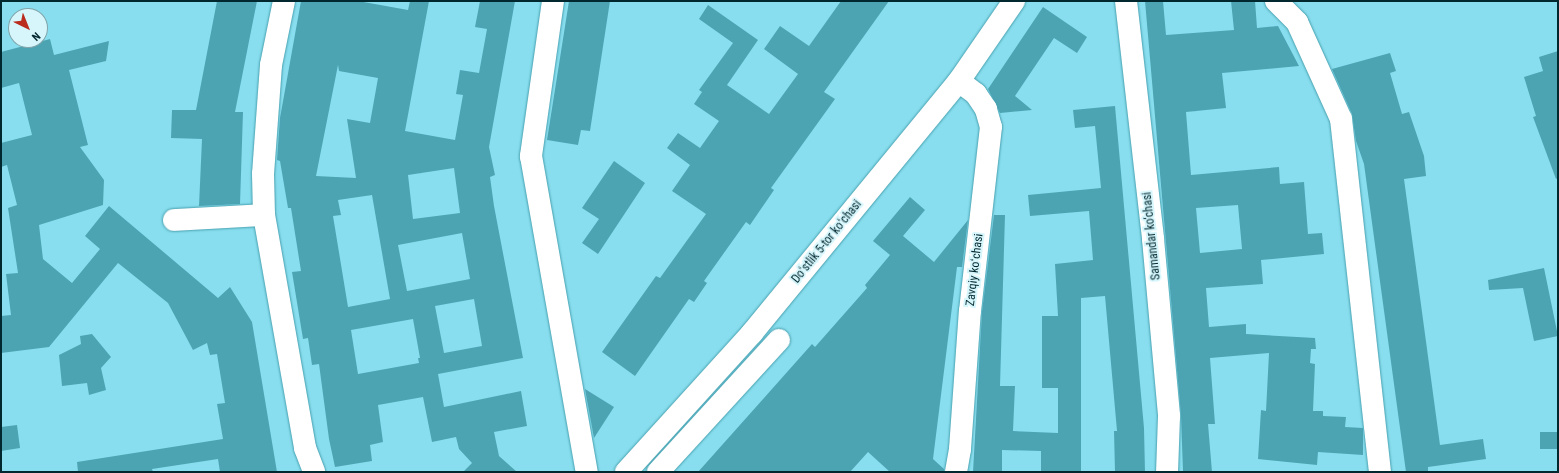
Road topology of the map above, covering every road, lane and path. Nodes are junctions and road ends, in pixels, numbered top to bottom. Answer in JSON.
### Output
{"nodes":[{"id":1,"x":284,"y":1,"type":"edge"},
{"id":2,"x":553,"y":1,"type":"edge"},
{"id":3,"x":1014,"y":1,"type":"edge"},
{"id":4,"x":1126,"y":1,"type":"edge"},
{"id":5,"x":1276,"y":1,"type":"edge"},
{"id":6,"x":959,"y":81,"type":"junction"},
{"id":7,"x":264,"y":215,"type":"junction"},
{"id":8,"x":174,"y":220,"type":"dead end"},
{"id":9,"x":779,"y":340,"type":"dead end"},
{"id":10,"x":314,"y":472,"type":"edge"},
{"id":11,"x":587,"y":472,"type":"edge"},
{"id":12,"x":626,"y":472,"type":"edge"},
{"id":13,"x":658,"y":472,"type":"edge"},
{"id":14,"x":956,"y":472,"type":"edge"},
{"id":15,"x":1167,"y":472,"type":"edge"},
{"id":16,"x":1380,"y":472,"type":"edge"}],
"edges":[{"from":1,"to":7,"type":"street"},
{"from":2,"to":11,"type":"street"},
{"from":3,"to":6,"type":"street","name":"Doʻstlik 5-tor koʻchasi"},
{"from":4,"to":15,"type":"street","name":"Samandar ko‘chasi"},
{"from":5,"to":16,"type":"street"},
{"from":6,"to":12,"type":"street","name":"Doʻstlik 5-tor koʻchasi"},
{"from":6,"to":14,"type":"street","name":"Zavqiy koʻchasi"},
{"from":7,"to":8,"type":"street"},
{"from":7,"to":10,"type":"street"},
{"from":9,"to":13,"type":"street"}]}
